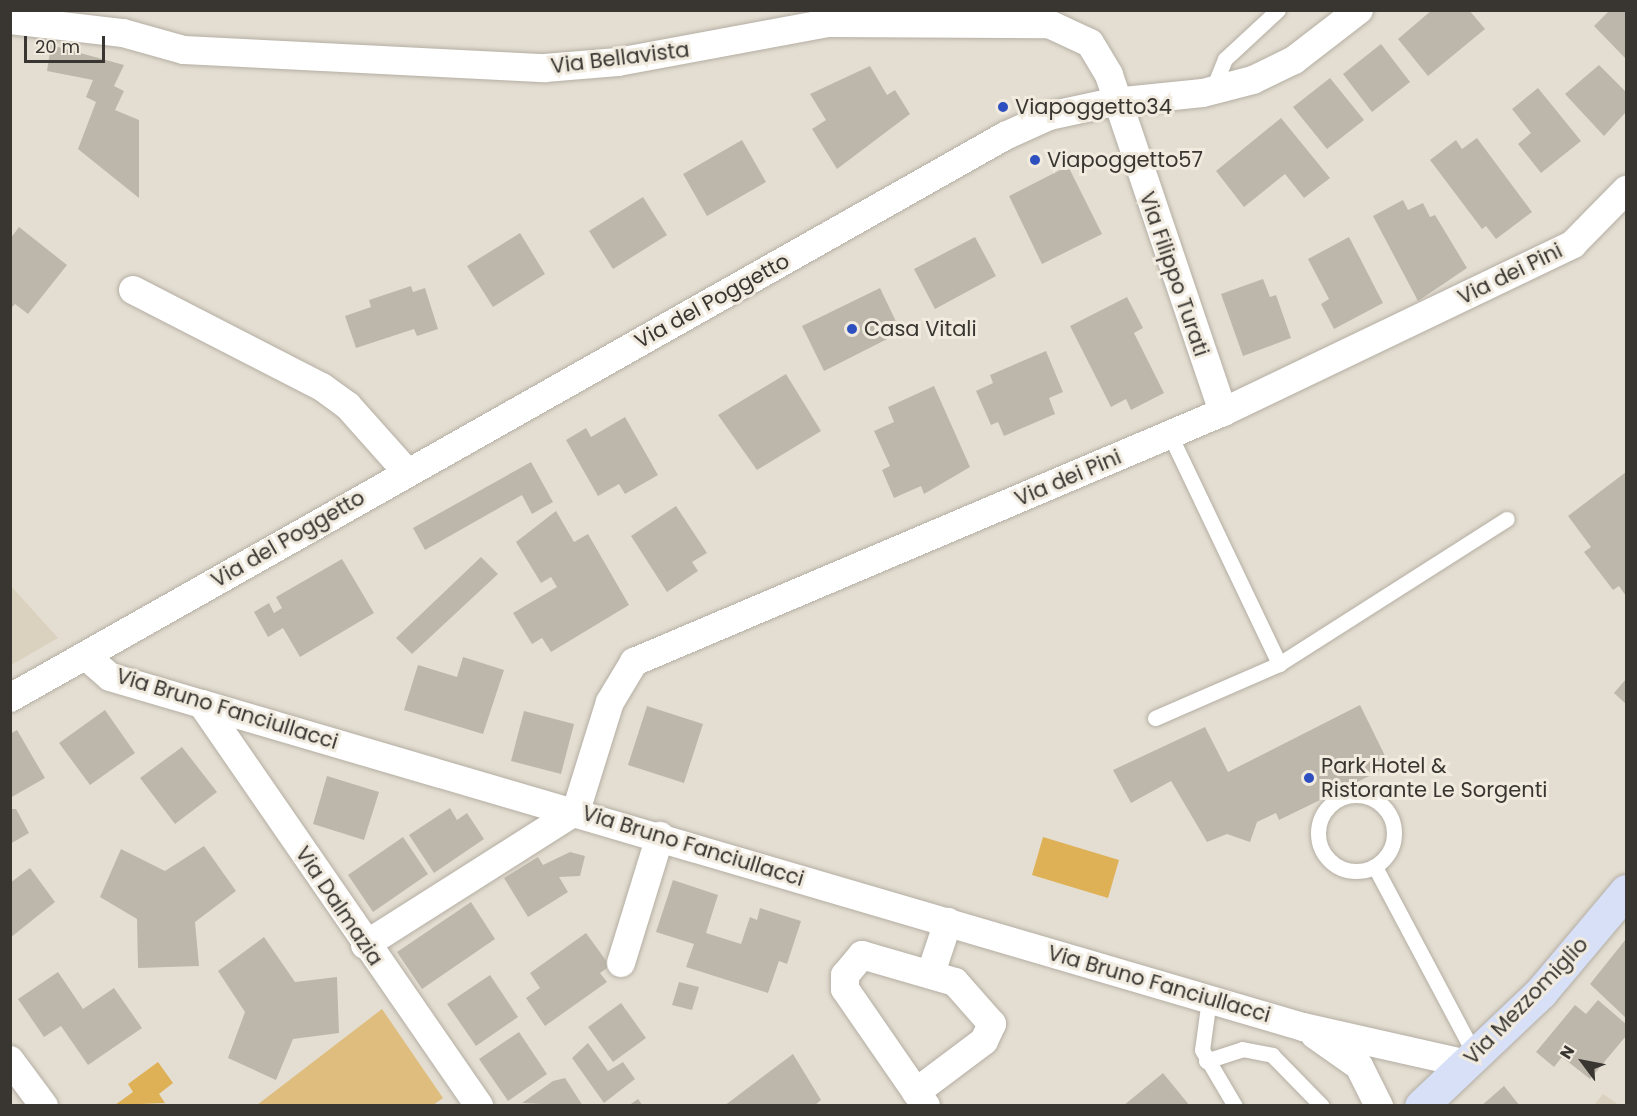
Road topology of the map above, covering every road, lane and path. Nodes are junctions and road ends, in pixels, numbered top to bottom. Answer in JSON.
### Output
{"nodes":[{"id":1,"x":1278,"y":10,"type":"edge"},
{"id":2,"x":1359,"y":10,"type":"edge"},
{"id":3,"x":10,"y":20,"type":"edge"},
{"id":4,"x":1212,"y":91,"type":"junction"},
{"id":5,"x":1114,"y":102,"type":"junction"},
{"id":6,"x":1626,"y":190,"type":"edge"},
{"id":7,"x":133,"y":290,"type":"dead end"},
{"id":8,"x":1223,"y":412,"type":"junction"},
{"id":9,"x":1170,"y":435,"type":"junction"},
{"id":10,"x":405,"y":470,"type":"junction"},
{"id":11,"x":1507,"y":519,"type":"dead end"},
{"id":12,"x":87,"y":657,"type":"junction"},
{"id":13,"x":1279,"y":664,"type":"junction"},
{"id":14,"x":10,"y":698,"type":"edge"},
{"id":15,"x":202,"y":704,"type":"junction"},
{"id":16,"x":1155,"y":718,"type":"dead end"},
{"id":17,"x":576,"y":811,"type":"junction"},
{"id":18,"x":660,"y":836,"type":"junction"},
{"id":19,"x":1375,"y":867,"type":"junction"},
{"id":20,"x":1626,"y":891,"type":"edge"},
{"id":21,"x":948,"y":922,"type":"junction"},
{"id":22,"x":365,"y":945,"type":"junction"},
{"id":23,"x":621,"y":963,"type":"dead end"},
{"id":24,"x":931,"y":973,"type":"junction"},
{"id":25,"x":1209,"y":999,"type":"junction"},
{"id":26,"x":1303,"y":1027,"type":"junction"},
{"id":27,"x":10,"y":1060,"type":"edge"},
{"id":28,"x":1471,"y":1060,"type":"junction"},
{"id":29,"x":1206,"y":1061,"type":"junction"},
{"id":30,"x":921,"y":1099,"type":"edge"},
{"id":31,"x":44,"y":1106,"type":"edge"},
{"id":32,"x":478,"y":1106,"type":"edge"},
{"id":33,"x":1235,"y":1106,"type":"edge"},
{"id":34,"x":1322,"y":1106,"type":"edge"},
{"id":35,"x":1378,"y":1106,"type":"edge"},
{"id":36,"x":1421,"y":1106,"type":"edge"}],
"edges":[{"from":1,"to":4,"type":"lane"},
{"from":2,"to":4,"type":"street","name":"Via del Poggetto"},
{"from":3,"to":5,"type":"street","name":"Via Bellavista"},
{"from":4,"to":5,"type":"street","name":"Via del Poggetto"},
{"from":5,"to":8,"type":"street","name":"Via Filippo Turati"},
{"from":5,"to":10,"type":"street","name":"Via del Poggetto"},
{"from":6,"to":8,"type":"street","name":"Via dei Pini"},
{"from":7,"to":10,"type":"street"},
{"from":8,"to":9,"type":"street","name":"Via dei Pini"},
{"from":9,"to":13,"type":"lane"},
{"from":9,"to":17,"type":"street","name":"Via dei Pini"},
{"from":10,"to":12,"type":"street","name":"Via del Poggetto"},
{"from":11,"to":13,"type":"lane"},
{"from":12,"to":14,"type":"street","name":"Via del Poggetto"},
{"from":12,"to":15,"type":"street","name":"Via Bruno Fanciullacci"},
{"from":13,"to":16,"type":"lane"},
{"from":15,"to":17,"type":"street","name":"Via Bruno Fanciullacci"},
{"from":15,"to":22,"type":"street","name":"Via Dalmazia"},
{"from":17,"to":18,"type":"street","name":"Via Bruno Fanciullacci"},
{"from":17,"to":22,"type":"street"},
{"from":18,"to":21,"type":"street","name":"Via Bruno Fanciullacci"},
{"from":18,"to":23,"type":"street"},
{"from":19,"to":19,"type":"lane"},
{"from":19,"to":28,"type":"lane"},
{"from":20,"to":28,"type":"main road","name":"Via Mezzomiglio"},
{"from":21,"to":24,"type":"street"},
{"from":21,"to":25,"type":"street","name":"Via Bruno Fanciullacci"},
{"from":22,"to":32,"type":"street","name":"Via Dalmazia"},
{"from":24,"to":30,"type":"street"},
{"from":24,"to":30,"type":"street"},
{"from":25,"to":26,"type":"street","name":"Via Bruno Fanciullacci"},
{"from":25,"to":29,"type":"lane"},
{"from":26,"to":28,"type":"street","name":"Via Bruno Fanciullacci"},
{"from":26,"to":35,"type":"street","name":"Via Bruno Fanciullacci"},
{"from":27,"to":31,"type":"street"},
{"from":28,"to":36,"type":"main road","name":"Via Mezzomiglio"},
{"from":29,"to":33,"type":"lane"},
{"from":29,"to":34,"type":"lane"}]}
